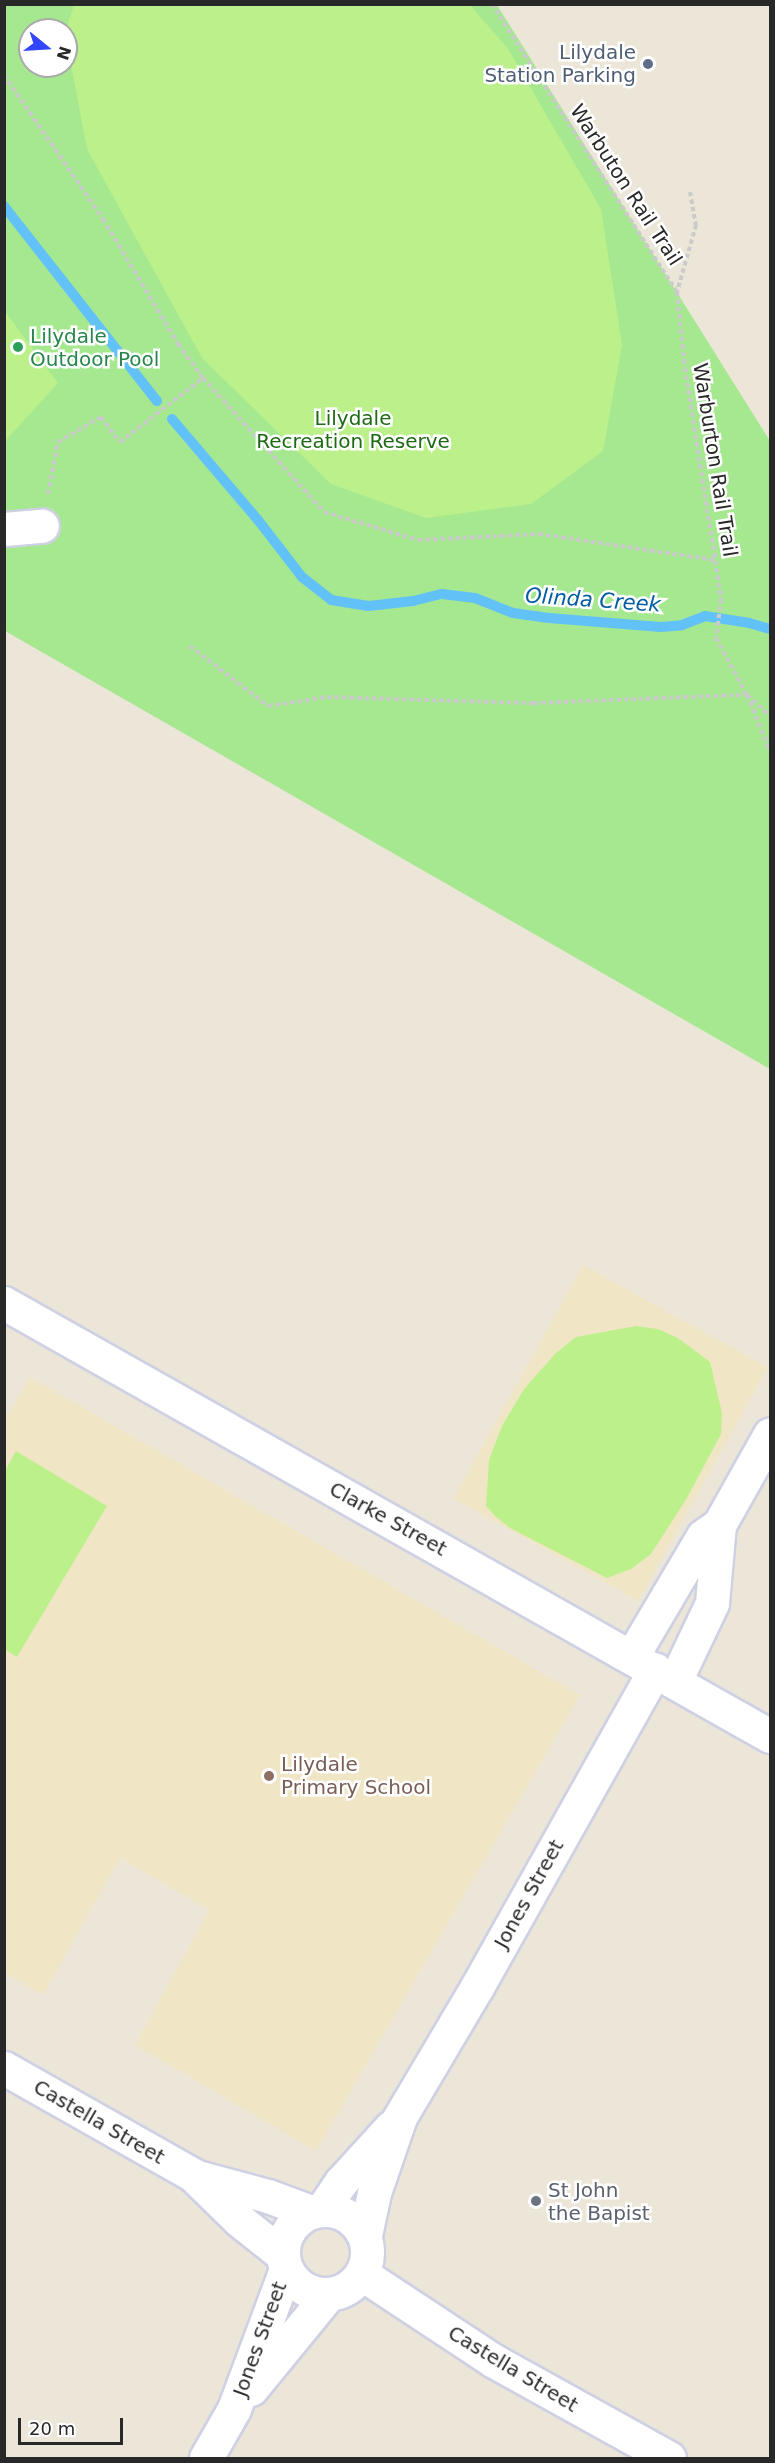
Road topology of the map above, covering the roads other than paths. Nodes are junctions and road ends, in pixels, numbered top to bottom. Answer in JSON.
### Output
{"nodes":[{"id":1,"x":42,"y":526,"type":"road end"},
{"id":2,"x":4,"y":529,"type":"edge"},
{"id":3,"x":4,"y":1303,"type":"edge"},
{"id":4,"x":771,"y":1434,"type":"edge"},
{"id":5,"x":719,"y":1525,"type":"junction"},
{"id":6,"x":654,"y":1669,"type":"junction"},
{"id":7,"x":771,"y":1736,"type":"edge"},
{"id":8,"x":4,"y":2068,"type":"edge"},
{"id":9,"x":400,"y":2117,"type":"junction"},
{"id":10,"x":193,"y":2175,"type":"junction"},
{"id":11,"x":316,"y":2211,"type":"junction"},
{"id":12,"x":364,"y":2235,"type":"junction"},
{"id":13,"x":284,"y":2262,"type":"junction"},
{"id":14,"x":362,"y":2274,"type":"junction"},
{"id":15,"x":328,"y":2295,"type":"junction"},
{"id":16,"x":234,"y":2409,"type":"junction"},
{"id":17,"x":206,"y":2458,"type":"edge"},
{"id":18,"x":669,"y":2458,"type":"edge"}],
"edges":[{"from":1,"to":2,"type":"street"},
{"from":3,"to":6,"type":"street","name":"Clarke Street"},
{"from":4,"to":5,"type":"street","name":"Jones Street"},
{"from":5,"to":6,"type":"street","name":"Jones Street"},
{"from":5,"to":6,"type":"street","name":"Jones Street"},
{"from":6,"to":7,"type":"street","name":"Clarke Street"},
{"from":6,"to":9,"type":"street","name":"Jones Street"},
{"from":8,"to":10,"type":"street","name":"Castella Street"},
{"from":9,"to":11,"type":"street","name":"Jones Street"},
{"from":9,"to":12,"type":"street","name":"Jones Street"},
{"from":10,"to":11,"type":"street","name":"Castella Street"},
{"from":10,"to":13,"type":"street","name":"Castella Street"},
{"from":11,"to":12,"type":"street"},
{"from":11,"to":13,"type":"street"},
{"from":12,"to":14,"type":"street"},
{"from":13,"to":15,"type":"street"},
{"from":13,"to":16,"type":"street","name":"Jones Street"},
{"from":14,"to":15,"type":"street"},
{"from":14,"to":18,"type":"street","name":"Castella Street"},
{"from":15,"to":16,"type":"street","name":"Jones Street"},
{"from":16,"to":17,"type":"street","name":"Jones Street"}]}
